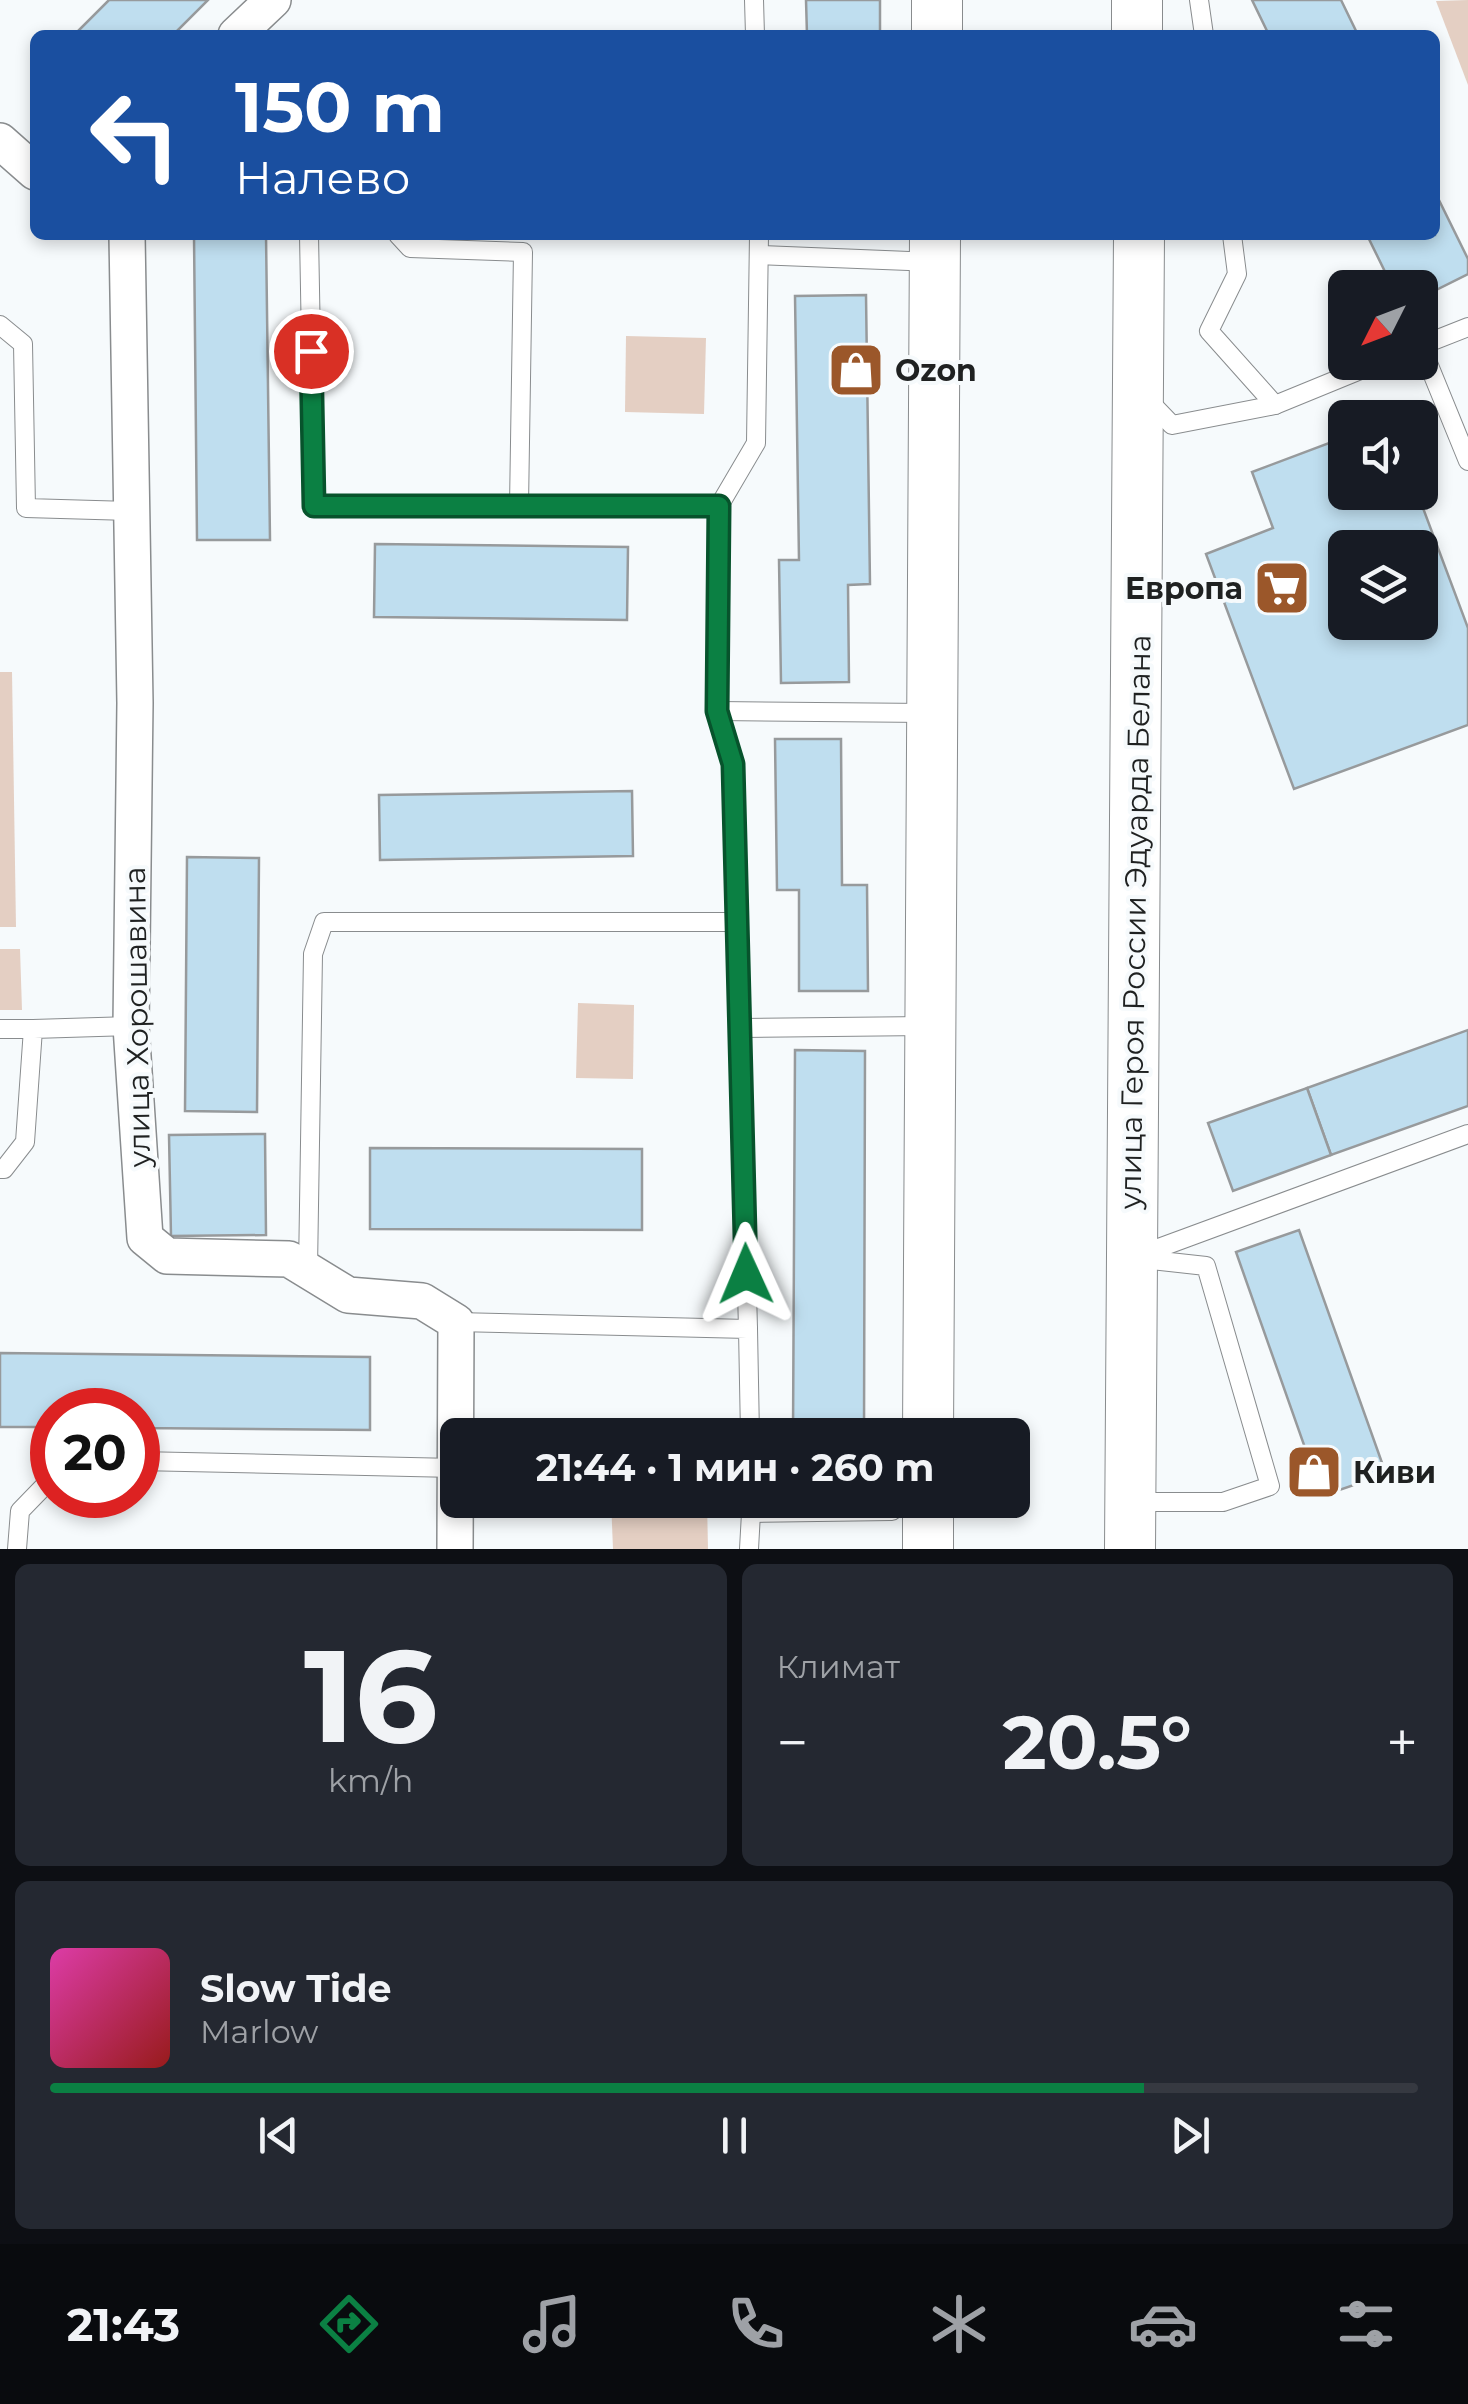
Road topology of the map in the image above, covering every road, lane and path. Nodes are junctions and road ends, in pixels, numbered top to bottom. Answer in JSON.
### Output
{"nodes":[{"id":1,"x":273,"y":0,"type":"edge"},
{"id":2,"x":754,"y":0,"type":"edge"},
{"id":3,"x":937,"y":0,"type":"edge"},
{"id":4,"x":1137,"y":0,"type":"edge"},
{"id":5,"x":1200,"y":0,"type":"edge"},
{"id":6,"x":241,"y":30,"type":"edge"},
{"id":7,"x":755,"y":30,"type":"edge"},
{"id":8,"x":937,"y":30,"type":"edge"},
{"id":9,"x":1137,"y":30,"type":"edge"},
{"id":10,"x":1203,"y":30,"type":"edge"},
{"id":11,"x":0,"y":141,"type":"edge"},
{"id":12,"x":30,"y":168,"type":"edge"},
{"id":13,"x":127,"y":240,"type":"edge"},
{"id":14,"x":308,"y":240,"type":"edge"},
{"id":15,"x":403,"y":240,"type":"edge"},
{"id":16,"x":759,"y":240,"type":"edge"},
{"id":17,"x":1138,"y":240,"type":"edge"},
{"id":18,"x":1233,"y":240,"type":"edge"},
{"id":19,"x":935,"y":248,"type":"edge"},
{"id":20,"x":759,"y":256,"type":"junction"},
{"id":21,"x":0,"y":325,"type":"edge"},
{"id":22,"x":1468,"y":327,"type":"edge"},
{"id":23,"x":1438,"y":339,"type":"edge"},
{"id":24,"x":1336,"y":380,"type":"edge"},
{"id":25,"x":1434,"y":380,"type":"edge"},
{"id":26,"x":1140,"y":392,"type":"junction"},
{"id":27,"x":1275,"y":405,"type":"junction"},
{"id":28,"x":1468,"y":461,"type":"edge"},
{"id":29,"x":519,"y":506,"type":"junction"},
{"id":30,"x":719,"y":506,"type":"junction"},
{"id":31,"x":130,"y":511,"type":"junction"},
{"id":32,"x":717,"y":711,"type":"junction"},
{"id":33,"x":933,"y":714,"type":"junction"},
{"id":34,"x":739,"y":922,"type":"junction"},
{"id":35,"x":131,"y":1026,"type":"junction"},
{"id":36,"x":932,"y":1026,"type":"junction"},
{"id":37,"x":742,"y":1028,"type":"junction"},
{"id":38,"x":33,"y":1029,"type":"junction"},
{"id":39,"x":0,"y":1030,"type":"edge"},
{"id":40,"x":1468,"y":1134,"type":"edge"},
{"id":41,"x":0,"y":1169,"type":"edge"},
{"id":42,"x":1132,"y":1258,"type":"junction"},
{"id":43,"x":308,"y":1269,"type":"junction"},
{"id":44,"x":456,"y":1322,"type":"junction"},
{"id":45,"x":748,"y":1330,"type":"junction"},
{"id":46,"x":455,"y":1418,"type":"edge"},
{"id":47,"x":750,"y":1418,"type":"edge"},
{"id":48,"x":928,"y":1418,"type":"edge"},
{"id":49,"x":160,"y":1461,"type":"edge"},
{"id":50,"x":440,"y":1468,"type":"edge"},
{"id":51,"x":30,"y":1501,"type":"edge"},
{"id":52,"x":454,"y":1518,"type":"edge"},
{"id":53,"x":750,"y":1518,"type":"edge"},
{"id":54,"x":915,"y":1518,"type":"edge"},
{"id":55,"x":1131,"y":1525,"type":"edge"},
{"id":56,"x":17,"y":1549,"type":"edge"},
{"id":57,"x":454,"y":1549,"type":"edge"},
{"id":58,"x":749,"y":1549,"type":"edge"},
{"id":59,"x":928,"y":1549,"type":"edge"}],
"edges":[{"from":1,"to":6,"type":"street"},
{"from":2,"to":7,"type":"lane"},
{"from":3,"to":8,"type":"street"},
{"from":4,"to":9,"type":"street"},
{"from":5,"to":10,"type":"lane"},
{"from":11,"to":12,"type":"street"},
{"from":13,"to":31,"type":"street","name":"улица Хорошавина"},
{"from":14,"to":29,"type":"lane"},
{"from":15,"to":29,"type":"lane"},
{"from":16,"to":20,"type":"lane"},
{"from":17,"to":26,"type":"street","name":"улица Героя России Эдуарда Белана"},
{"from":18,"to":27,"type":"lane"},
{"from":19,"to":20,"type":"lane"},
{"from":19,"to":33,"type":"street"},
{"from":20,"to":30,"type":"lane"},
{"from":21,"to":31,"type":"lane"},
{"from":22,"to":23,"type":"lane"},
{"from":24,"to":27,"type":"lane"},
{"from":25,"to":28,"type":"lane"},
{"from":26,"to":27,"type":"lane"},
{"from":26,"to":42,"type":"street","name":"улица Героя России Эдуарда Белана"},
{"from":29,"to":30,"type":"lane"},
{"from":30,"to":32,"type":"lane"},
{"from":31,"to":35,"type":"street","name":"улица Хорошавина"},
{"from":32,"to":33,"type":"lane"},
{"from":32,"to":34,"type":"lane"},
{"from":33,"to":36,"type":"street"},
{"from":34,"to":37,"type":"lane"},
{"from":34,"to":43,"type":"lane"},
{"from":35,"to":38,"type":"lane"},
{"from":35,"to":43,"type":"street","name":"улица Хорошавина"},
{"from":36,"to":37,"type":"lane"},
{"from":36,"to":48,"type":"street"},
{"from":37,"to":45,"type":"lane"},
{"from":38,"to":39,"type":"lane"},
{"from":38,"to":41,"type":"lane"},
{"from":40,"to":42,"type":"lane"},
{"from":42,"to":55,"type":"street","name":"улица Героя России Эдуарда Белана"},
{"from":42,"to":55,"type":"lane"},
{"from":43,"to":44,"type":"street","name":"улица Хорошавина"},
{"from":44,"to":45,"type":"lane"},
{"from":44,"to":46,"type":"street"},
{"from":45,"to":47,"type":"lane"},
{"from":49,"to":50,"type":"lane"},
{"from":51,"to":56,"type":"lane"},
{"from":52,"to":57,"type":"street"},
{"from":53,"to":58,"type":"lane"},
{"from":54,"to":59,"type":"street"}]}
